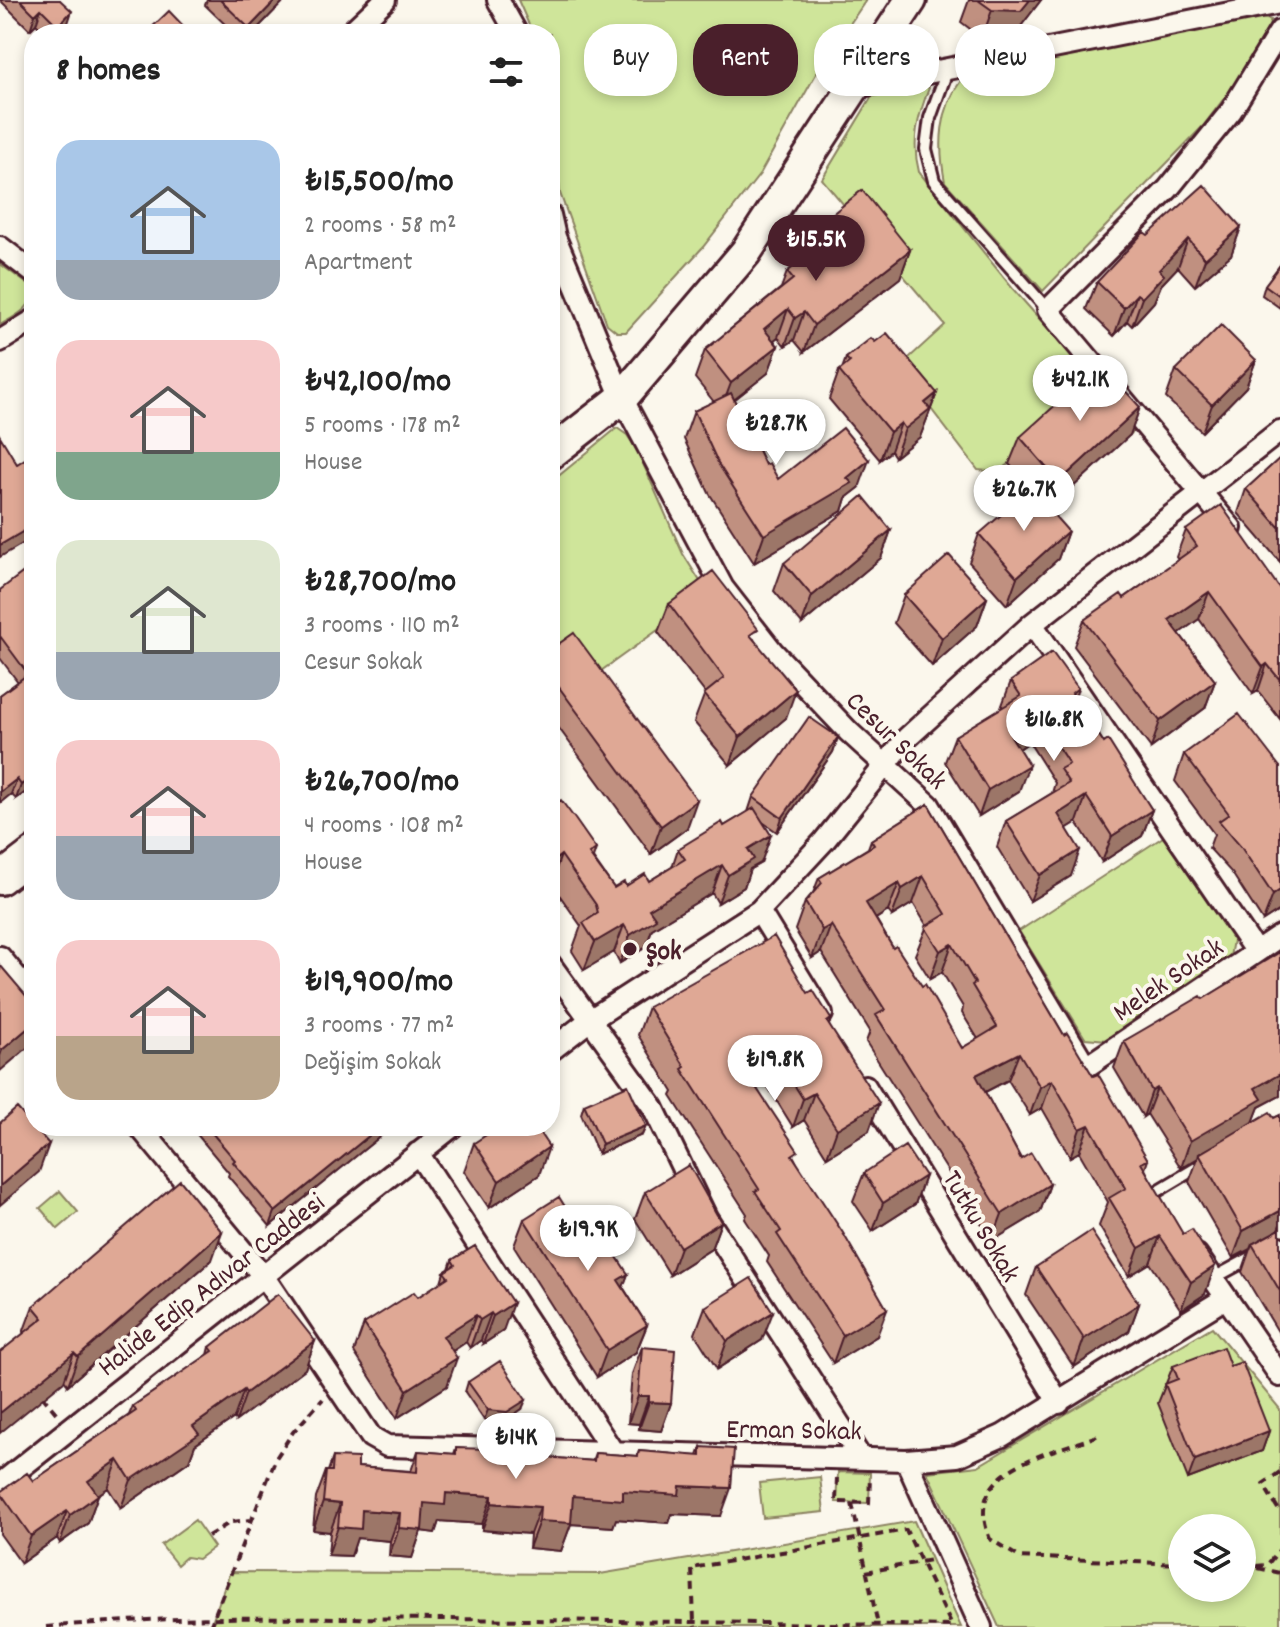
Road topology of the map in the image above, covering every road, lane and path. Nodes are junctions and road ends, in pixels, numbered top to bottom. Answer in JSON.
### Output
{"nodes":[{"id":1,"x":385,"y":0,"type":"edge"},
{"id":2,"x":498,"y":0,"type":"edge"},
{"id":3,"x":911,"y":0,"type":"edge"},
{"id":4,"x":1280,"y":3,"type":"edge"},
{"id":5,"x":360,"y":24,"type":"edge"},
{"id":6,"x":511,"y":24,"type":"edge"},
{"id":7,"x":895,"y":24,"type":"edge"},
{"id":8,"x":1280,"y":31,"type":"edge"},
{"id":9,"x":948,"y":68,"type":"junction"},
{"id":10,"x":939,"y":70,"type":"edge"},
{"id":11,"x":847,"y":96,"type":"edge"},
{"id":12,"x":0,"y":247,"type":"edge"},
{"id":13,"x":560,"y":249,"type":"edge"},
{"id":14,"x":24,"y":265,"type":"edge"},
{"id":15,"x":1048,"y":310,"type":"junction"},
{"id":16,"x":24,"y":326,"type":"edge"},
{"id":17,"x":0,"y":341,"type":"edge"},
{"id":18,"x":622,"y":398,"type":"junction"},
{"id":19,"x":1280,"y":431,"type":"edge"},
{"id":20,"x":560,"y":446,"type":"edge"},
{"id":21,"x":1202,"y":491,"type":"junction"},
{"id":22,"x":1241,"y":541,"type":"edge"},
{"id":23,"x":1032,"y":624,"type":"junction"},
{"id":24,"x":883,"y":765,"type":"junction"},
{"id":25,"x":24,"y":861,"type":"edge"},
{"id":26,"x":0,"y":879,"type":"edge"},
{"id":27,"x":759,"y":911,"type":"junction"},
{"id":28,"x":1280,"y":936,"type":"edge"},
{"id":29,"x":1256,"y":952,"type":"junction"},
{"id":30,"x":0,"y":957,"type":"edge"},
{"id":31,"x":560,"y":978,"type":"edge"},
{"id":32,"x":24,"y":986,"type":"edge"},
{"id":33,"x":590,"y":1020,"type":"junction"},
{"id":34,"x":834,"y":1034,"type":"edge"},
{"id":35,"x":560,"y":1043,"type":"edge"},
{"id":36,"x":851,"y":1062,"type":"edge"},
{"id":37,"x":1090,"y":1074,"type":"joint"},
{"id":38,"x":147,"y":1136,"type":"edge"},
{"id":39,"x":440,"y":1136,"type":"edge"},
{"id":40,"x":418,"y":1153,"type":"junction"},
{"id":41,"x":1211,"y":1159,"type":"edge"},
{"id":42,"x":1156,"y":1191,"type":"edge"},
{"id":43,"x":1188,"y":1242,"type":"edge"},
{"id":44,"x":1280,"y":1242,"type":"edge"},
{"id":45,"x":264,"y":1277,"type":"junction"},
{"id":46,"x":1212,"y":1279,"type":"junction"},
{"id":47,"x":1224,"y":1299,"type":"junction"},
{"id":48,"x":1280,"y":1376,"type":"edge"},
{"id":49,"x":336,"y":1385,"type":"junction"},
{"id":50,"x":34,"y":1386,"type":"edge"},
{"id":51,"x":1059,"y":1403,"type":"junction"},
{"id":52,"x":70,"y":1429,"type":"junction"},
{"id":53,"x":1097,"y":1436,"type":"dead end"},
{"id":54,"x":613,"y":1452,"type":"junction"},
{"id":55,"x":838,"y":1457,"type":"junction"},
{"id":56,"x":866,"y":1458,"type":"junction"},
{"id":57,"x":906,"y":1460,"type":"junction"},
{"id":58,"x":1280,"y":1472,"type":"edge"},
{"id":59,"x":0,"y":1484,"type":"edge"},
{"id":60,"x":852,"y":1503,"type":"junction"},
{"id":61,"x":1280,"y":1512,"type":"edge"},
{"id":62,"x":250,"y":1520,"type":"junction"},
{"id":63,"x":208,"y":1536,"type":"dead end"},
{"id":64,"x":859,"y":1538,"type":"junction"},
{"id":65,"x":1280,"y":1549,"type":"edge"},
{"id":66,"x":949,"y":1556,"type":"junction"},
{"id":67,"x":922,"y":1562,"type":"junction"},
{"id":68,"x":1168,"y":1563,"type":"edge"},
{"id":69,"x":1256,"y":1568,"type":"joint"},
{"id":70,"x":866,"y":1572,"type":"junction"},
{"id":71,"x":1280,"y":1573,"type":"edge"},
{"id":72,"x":213,"y":1617,"type":"junction"},
{"id":73,"x":694,"y":1625,"type":"edge"},
{"id":74,"x":878,"y":1625,"type":"junction"},
{"id":75,"x":46,"y":1627,"type":"edge"},
{"id":76,"x":210,"y":1627,"type":"edge"},
{"id":77,"x":981,"y":1627,"type":"edge"}],
"edges":[{"from":1,"to":5,"type":"street"},
{"from":2,"to":6,"type":"street"},
{"from":3,"to":7,"type":"street"},
{"from":4,"to":9,"type":"street"},
{"from":8,"to":15,"type":"street"},
{"from":9,"to":10,"type":"street"},
{"from":9,"to":15,"type":"lane"},
{"from":11,"to":18,"type":"street"},
{"from":12,"to":14,"type":"street"},
{"from":13,"to":18,"type":"street","name":"Cesur Sokak"},
{"from":15,"to":21,"type":"street"},
{"from":16,"to":17,"type":"street"},
{"from":18,"to":20,"type":"street"},
{"from":18,"to":24,"type":"street","name":"Cesur Sokak"},
{"from":19,"to":21,"type":"street"},
{"from":21,"to":22,"type":"street"},
{"from":21,"to":23,"type":"street"},
{"from":23,"to":24,"type":"street"},
{"from":23,"to":29,"type":"street"},
{"from":24,"to":27,"type":"street"},
{"from":24,"to":37,"type":"street","name":"Cesur Sokak"},
{"from":25,"to":26,"type":"street"},
{"from":27,"to":33,"type":"street"},
{"from":27,"to":34,"type":"street"},
{"from":28,"to":29,"type":"street","name":"Melek Sokak"},
{"from":29,"to":37,"type":"street","name":"Melek Sokak"},
{"from":30,"to":32,"type":"street"},
{"from":31,"to":33,"type":"street"},
{"from":33,"to":35,"type":"street"},
{"from":33,"to":56,"type":"street"},
{"from":36,"to":51,"type":"street","name":"Tutku Sokak"},
{"from":38,"to":45,"type":"street","name":"Erman Sokak"},
{"from":39,"to":40,"type":"street","name":"Halide Edip Adıvar Caddesi"},
{"from":40,"to":45,"type":"street","name":"Halide Edip Adıvar Caddesi"},
{"from":40,"to":54,"type":"street"},
{"from":41,"to":42,"type":"lane"},
{"from":43,"to":46,"type":"street"},
{"from":44,"to":46,"type":"lane"},
{"from":45,"to":49,"type":"street","name":"Erman Sokak"},
{"from":45,"to":52,"type":"street","name":"Halide Edip Adıvar Caddesi"},
{"from":46,"to":47,"type":"street"},
{"from":47,"to":48,"type":"street"},
{"from":47,"to":51,"type":"street","name":"Erman Sokak"},
{"from":49,"to":54,"type":"street","name":"Erman Sokak"},
{"from":49,"to":62,"type":"path"},
{"from":50,"to":52,"type":"path"},
{"from":51,"to":57,"type":"street","name":"Erman Sokak"},
{"from":52,"to":59,"type":"street","name":"Halide Edip Adıvar Caddesi"},
{"from":53,"to":68,"type":"path"},
{"from":54,"to":55,"type":"street","name":"Erman Sokak"},
{"from":55,"to":56,"type":"street","name":"Erman Sokak"},
{"from":55,"to":60,"type":"path"},
{"from":56,"to":57,"type":"street","name":"Erman Sokak"},
{"from":56,"to":60,"type":"path"},
{"from":57,"to":66,"type":"street"},
{"from":58,"to":61,"type":"path"},
{"from":60,"to":64,"type":"path"},
{"from":62,"to":63,"type":"path"},
{"from":62,"to":72,"type":"path"},
{"from":64,"to":67,"type":"path"},
{"from":64,"to":70,"type":"path"},
{"from":64,"to":73,"type":"path"},
{"from":65,"to":69,"type":"path"},
{"from":66,"to":67,"type":"path"},
{"from":66,"to":77,"type":"street"},
{"from":67,"to":70,"type":"path"},
{"from":67,"to":74,"type":"path"},
{"from":69,"to":71,"type":"path"},
{"from":70,"to":74,"type":"path"},
{"from":72,"to":73,"type":"path"},
{"from":72,"to":75,"type":"path"},
{"from":72,"to":76,"type":"path"},
{"from":73,"to":74,"type":"path"}]}
